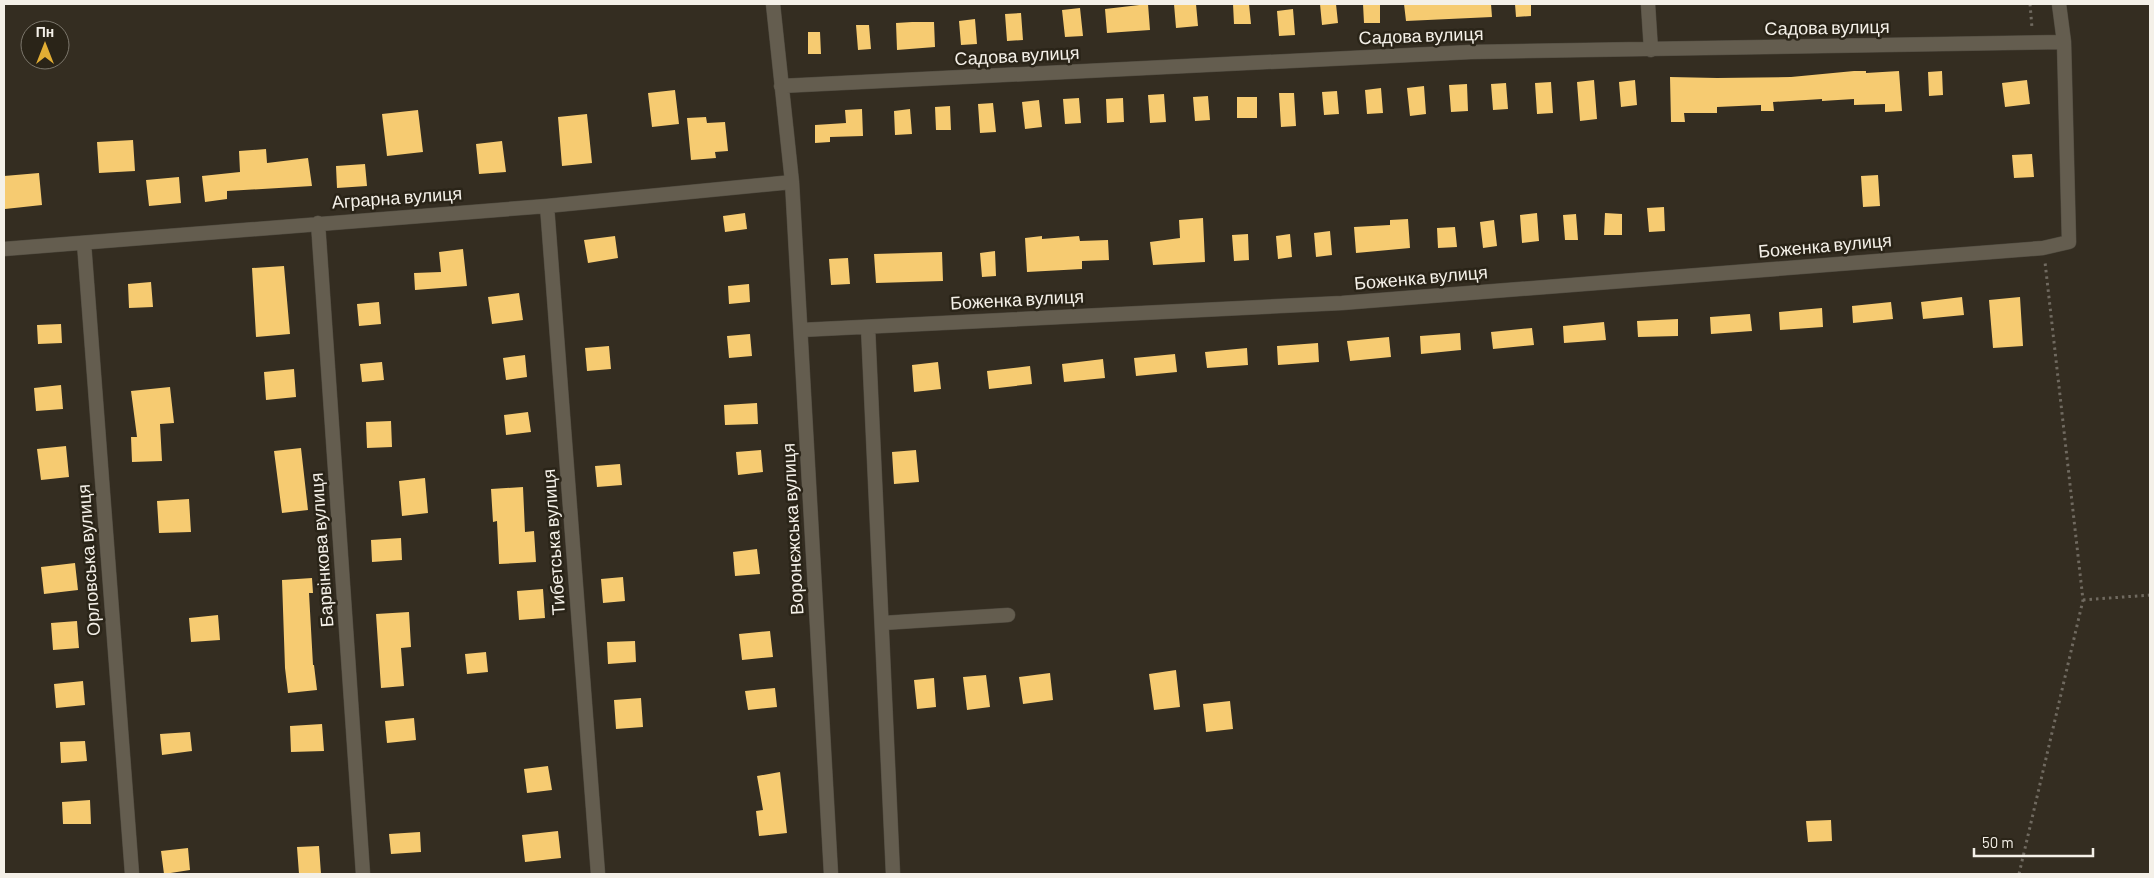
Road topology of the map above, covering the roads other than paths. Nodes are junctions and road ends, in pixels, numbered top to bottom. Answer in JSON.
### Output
{"nodes":[{"id":1,"x":773,"y":4,"type":"edge"},
{"id":2,"x":1648,"y":4,"type":"edge"},
{"id":3,"x":2059,"y":4,"type":"edge"},
{"id":4,"x":2064,"y":42,"type":"junction"},
{"id":5,"x":1651,"y":50,"type":"junction"},
{"id":6,"x":781,"y":86,"type":"junction"},
{"id":7,"x":792,"y":182,"type":"junction"},
{"id":8,"x":547,"y":206,"type":"junction"},
{"id":9,"x":318,"y":223,"type":"junction"},
{"id":10,"x":84,"y":242,"type":"junction"},
{"id":11,"x":4,"y":249,"type":"edge"},
{"id":12,"x":868,"y":327,"type":"junction"},
{"id":13,"x":801,"y":330,"type":"junction"},
{"id":14,"x":1008,"y":615,"type":"dead end"},
{"id":15,"x":883,"y":623,"type":"junction"},
{"id":16,"x":132,"y":874,"type":"edge"},
{"id":17,"x":363,"y":874,"type":"edge"},
{"id":18,"x":598,"y":874,"type":"edge"},
{"id":19,"x":831,"y":874,"type":"edge"},
{"id":20,"x":893,"y":874,"type":"edge"}],
"edges":[{"from":1,"to":6,"type":"street","name":"Воронєжська вулиця"},
{"from":2,"to":5,"type":"street"},
{"from":3,"to":4,"type":"street"},
{"from":4,"to":5,"type":"street","name":"Садова вулиця"},
{"from":4,"to":12,"type":"street","name":"Боженка вулиця"},
{"from":5,"to":6,"type":"street","name":"Садова вулиця"},
{"from":6,"to":7,"type":"street","name":"Воронєжська вулиця"},
{"from":7,"to":8,"type":"street","name":"Аграрна вулиця"},
{"from":7,"to":13,"type":"street","name":"Воронєжська вулиця"},
{"from":8,"to":9,"type":"street","name":"Аграрна вулиця"},
{"from":8,"to":18,"type":"street","name":"Тибетська вулиця"},
{"from":9,"to":10,"type":"street","name":"Аграрна вулиця"},
{"from":9,"to":17,"type":"street","name":"Барвінкова вулиця"},
{"from":10,"to":11,"type":"street","name":"Аграрна вулиця"},
{"from":10,"to":16,"type":"street","name":"Орловська вулиця"},
{"from":12,"to":13,"type":"street","name":"Боженка вулиця"},
{"from":12,"to":15,"type":"street"},
{"from":13,"to":19,"type":"street","name":"Воронєжська вулиця"},
{"from":14,"to":15,"type":"street"},
{"from":15,"to":20,"type":"street"}]}
